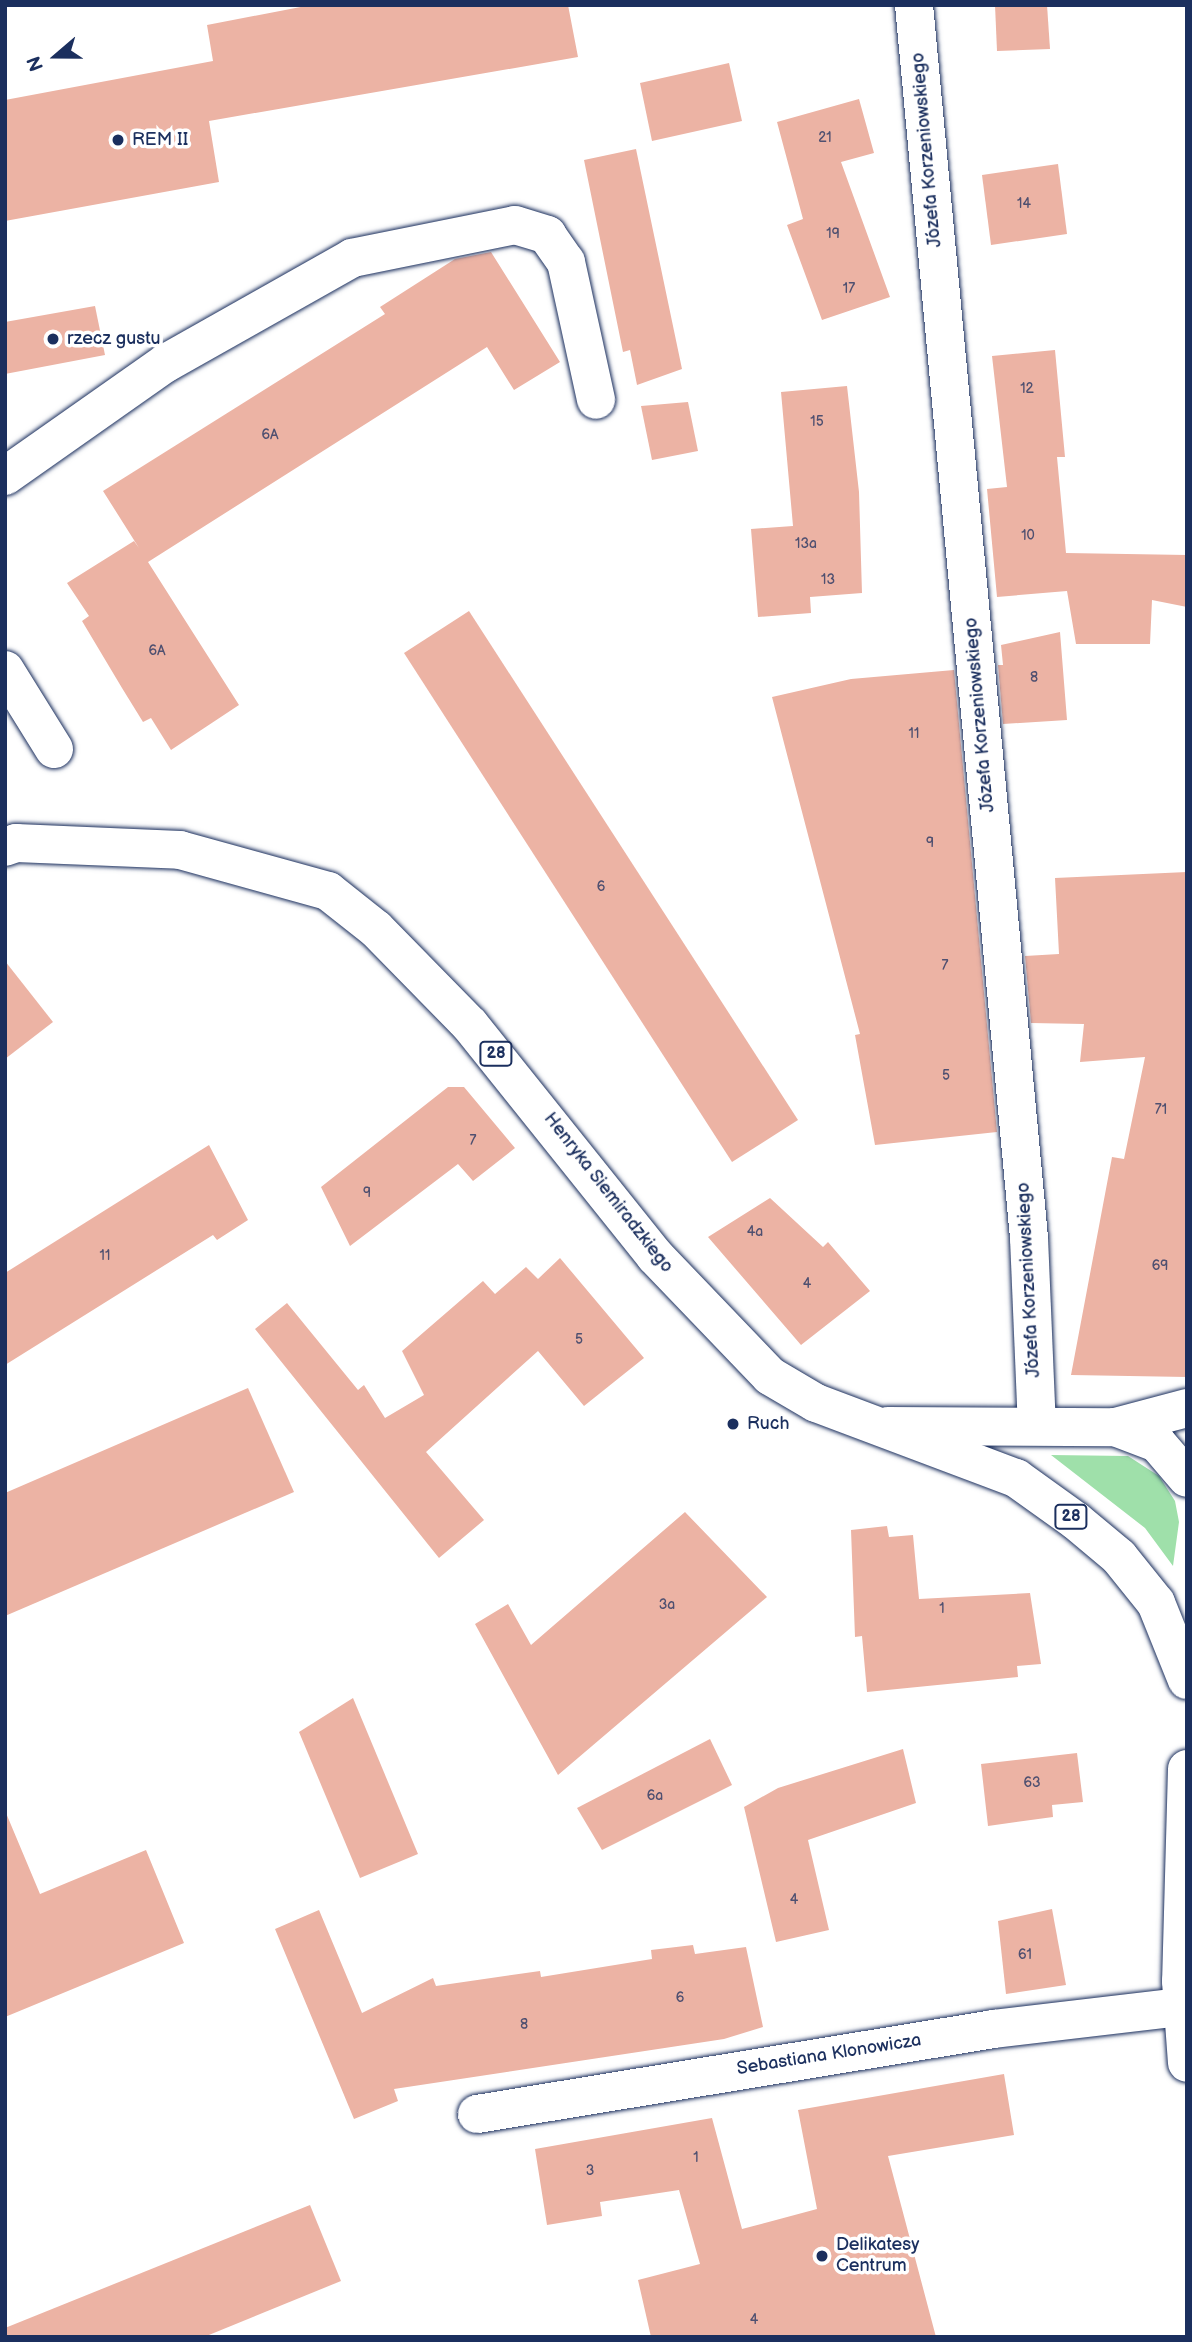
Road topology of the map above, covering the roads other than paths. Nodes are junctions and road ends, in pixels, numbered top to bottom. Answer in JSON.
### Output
{"nodes":[{"id":1,"x":914,"y":5,"type":"edge"},
{"id":2,"x":596,"y":400,"type":"dead end"},
{"id":3,"x":5,"y":476,"type":"edge"},
{"id":4,"x":5,"y":670,"type":"edge"},
{"id":5,"x":54,"y":750,"type":"dead end"},
{"id":6,"x":9,"y":843,"type":"edge"},
{"id":7,"x":1187,"y":1408,"type":"edge"},
{"id":8,"x":1037,"y":1425,"type":"junction"},
{"id":9,"x":888,"y":1426,"type":"junction"},
{"id":10,"x":1115,"y":1427,"type":"junction"},
{"id":11,"x":1187,"y":1478,"type":"edge"},
{"id":12,"x":1187,"y":1680,"type":"edge"},
{"id":13,"x":1187,"y":1769,"type":"edge"},
{"id":14,"x":1182,"y":2007,"type":"junction"},
{"id":15,"x":1187,"y":2063,"type":"edge"},
{"id":16,"x":477,"y":2114,"type":"dead end"}],
"edges":[{"from":1,"to":8,"type":"street","name":"Józefa Korzeniowskiego"},
{"from":2,"to":3,"type":"street"},
{"from":4,"to":5,"type":"street"},
{"from":6,"to":9,"type":"street","name":"Henryka Siemiradzkiego","number":"28"},
{"from":7,"to":10,"type":"street"},
{"from":8,"to":9,"type":"street"},
{"from":8,"to":10,"type":"street"},
{"from":9,"to":12,"type":"street","name":"Henryka Siemiradzkiego","number":"28"},
{"from":10,"to":11,"type":"street"},
{"from":13,"to":14,"type":"street"},
{"from":14,"to":15,"type":"street"},
{"from":14,"to":16,"type":"street","name":"Sebastiana Klonowicza"}]}
